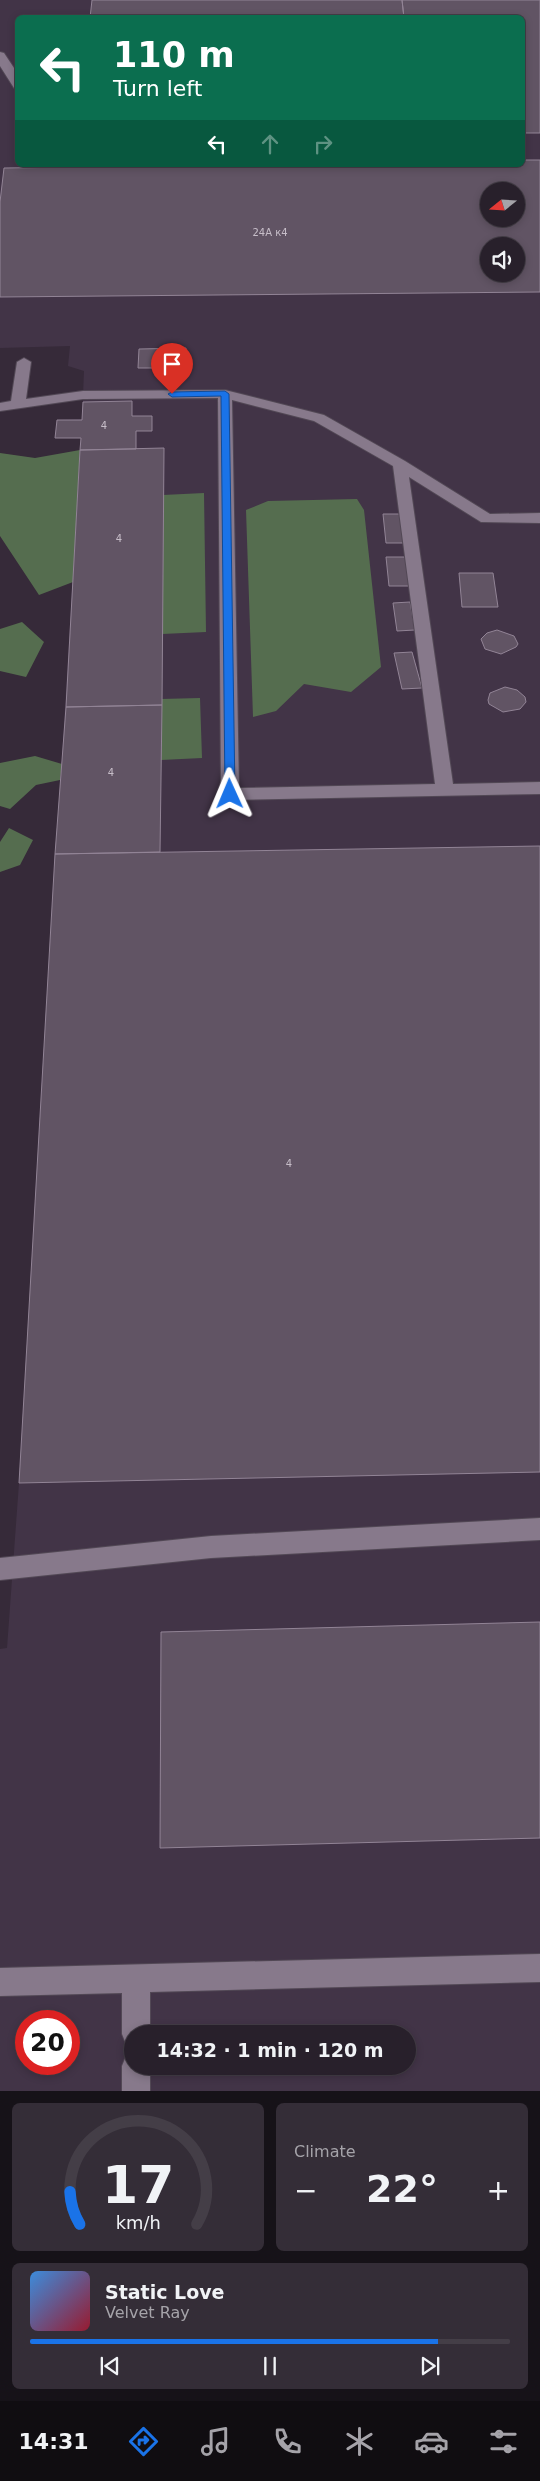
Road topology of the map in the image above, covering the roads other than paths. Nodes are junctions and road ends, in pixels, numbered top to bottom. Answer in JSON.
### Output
{"nodes":[{"id":1,"x":0,"y":56,"type":"edge"},
{"id":2,"x":15,"y":80,"type":"edge"},
{"id":3,"x":24,"y":362,"type":"dead end"},
{"id":4,"x":225,"y":394,"type":"junction"},
{"id":5,"x":18,"y":403,"type":"junction"},
{"id":6,"x":0,"y":407,"type":"edge"},
{"id":7,"x":400,"y":464,"type":"junction"},
{"id":8,"x":540,"y":518,"type":"edge"},
{"id":9,"x":540,"y":788,"type":"edge"},
{"id":10,"x":445,"y":790,"type":"junction"},
{"id":11,"x":540,"y":1529,"type":"edge"},
{"id":12,"x":0,"y":1569,"type":"edge"},
{"id":13,"x":540,"y":1968,"type":"edge"},
{"id":14,"x":136,"y":1979,"type":"junction"},
{"id":15,"x":0,"y":1982,"type":"edge"},
{"id":16,"x":136,"y":2025,"type":"edge"},
{"id":17,"x":136,"y":2075,"type":"edge"},
{"id":18,"x":136,"y":2091,"type":"edge"}],
"edges":[{"from":1,"to":2,"type":"lane"},
{"from":3,"to":5,"type":"lane"},
{"from":4,"to":5,"type":"lane"},
{"from":4,"to":7,"type":"lane"},
{"from":4,"to":10,"type":"lane"},
{"from":5,"to":6,"type":"lane"},
{"from":7,"to":8,"type":"lane"},
{"from":7,"to":10,"type":"lane"},
{"from":9,"to":10,"type":"lane"},
{"from":11,"to":12,"type":"lane"},
{"from":13,"to":14,"type":"lane"},
{"from":14,"to":15,"type":"lane"},
{"from":14,"to":16,"type":"lane"},
{"from":17,"to":18,"type":"lane"}]}
